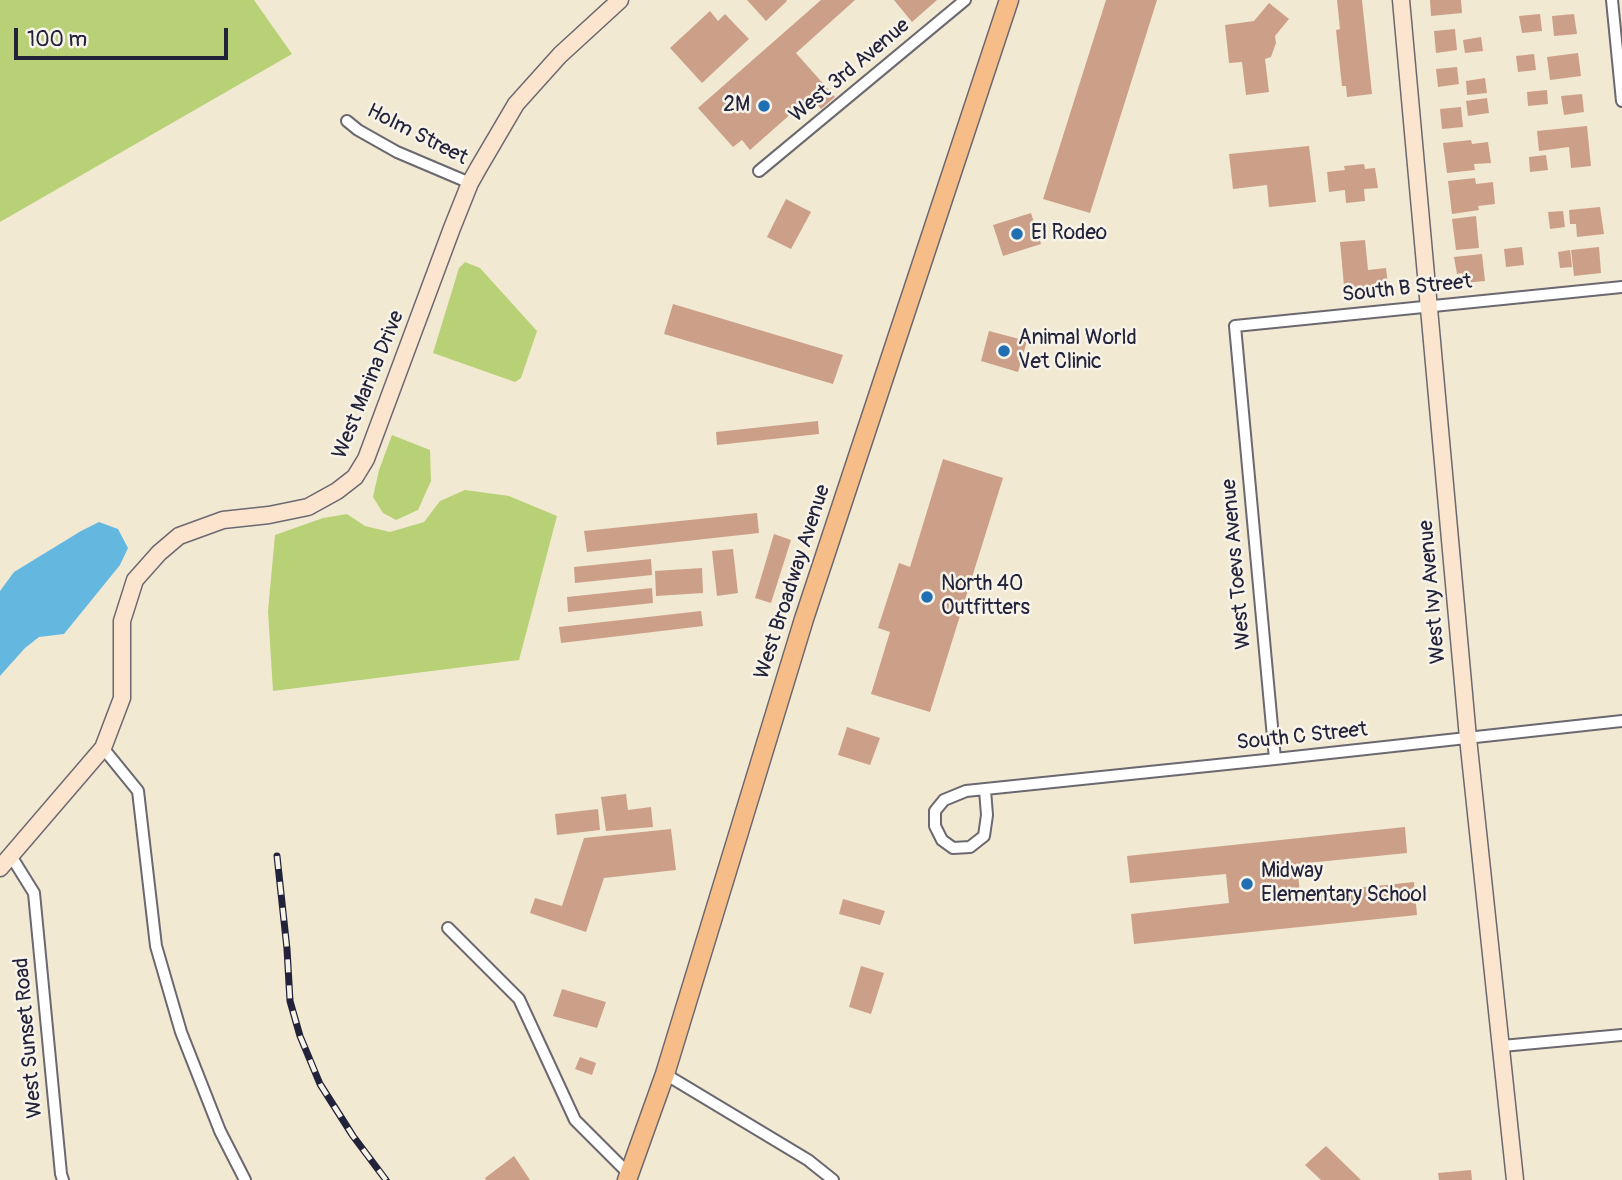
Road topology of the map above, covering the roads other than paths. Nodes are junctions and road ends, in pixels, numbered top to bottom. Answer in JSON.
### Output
{"nodes":[{"id":1,"x":620,"y":0,"type":"edge"},
{"id":2,"x":965,"y":0,"type":"edge"},
{"id":3,"x":1020,"y":0,"type":"edge"},
{"id":4,"x":1401,"y":0,"type":"edge"},
{"id":5,"x":1612,"y":0,"type":"edge"},
{"id":6,"x":1007,"y":7,"type":"edge"},
{"id":7,"x":1622,"y":101,"type":"edge"},
{"id":8,"x":347,"y":121,"type":"dead end"},
{"id":9,"x":759,"y":171,"type":"dead end"},
{"id":10,"x":470,"y":183,"type":"junction"},
{"id":11,"x":1622,"y":287,"type":"edge"},
{"id":12,"x":1429,"y":306,"type":"junction"},
{"id":13,"x":1238,"y":366,"type":"joint"},
{"id":14,"x":1622,"y":721,"type":"edge"},
{"id":15,"x":1468,"y":738,"type":"junction"},
{"id":16,"x":103,"y":748,"type":"junction"},
{"id":17,"x":1275,"y":759,"type":"junction"},
{"id":18,"x":985,"y":790,"type":"junction"},
{"id":19,"x":6,"y":862,"type":"edge"},
{"id":20,"x":447,"y":928,"type":"dead end"},
{"id":21,"x":1622,"y":1035,"type":"edge"},
{"id":22,"x":1502,"y":1046,"type":"junction"},
{"id":23,"x":665,"y":1074,"type":"junction"},
{"id":24,"x":628,"y":1177,"type":"edge"},
{"id":25,"x":63,"y":1180,"type":"edge"},
{"id":26,"x":244,"y":1180,"type":"edge"},
{"id":27,"x":833,"y":1180,"type":"edge"},
{"id":28,"x":1515,"y":1180,"type":"edge"}],
"edges":[{"from":1,"to":10,"type":"street","name":"West Marina Drive"},
{"from":2,"to":9,"type":"street","name":"West 3rd Avenue"},
{"from":3,"to":6,"type":"street"},
{"from":4,"to":12,"type":"street","name":"West Ivy Avenue"},
{"from":5,"to":7,"type":"street"},
{"from":6,"to":23,"type":"main road","name":"West Broadway Avenue"},
{"from":8,"to":10,"type":"street","name":"Holm Street"},
{"from":10,"to":16,"type":"street","name":"West Marina Drive"},
{"from":11,"to":12,"type":"street","name":"South B Street"},
{"from":12,"to":13,"type":"street","name":"South B Street"},
{"from":12,"to":15,"type":"street","name":"West Ivy Avenue"},
{"from":13,"to":17,"type":"street","name":"West Toevs Avenue"},
{"from":14,"to":15,"type":"street","name":"South C Street"},
{"from":15,"to":17,"type":"street","name":"South C Street"},
{"from":15,"to":22,"type":"street","name":"West Ivy Avenue"},
{"from":16,"to":19,"type":"street","name":"West Marina Drive"},
{"from":16,"to":26,"type":"street"},
{"from":17,"to":18,"type":"street","name":"South C Street"},
{"from":18,"to":18,"type":"street","name":"South C Street"},
{"from":19,"to":25,"type":"street","name":"West Sunset Road"},
{"from":20,"to":24,"type":"street"},
{"from":21,"to":22,"type":"street"},
{"from":22,"to":28,"type":"street","name":"West Ivy Avenue"},
{"from":23,"to":24,"type":"main road","name":"West Broadway Avenue"},
{"from":23,"to":27,"type":"street"}]}
